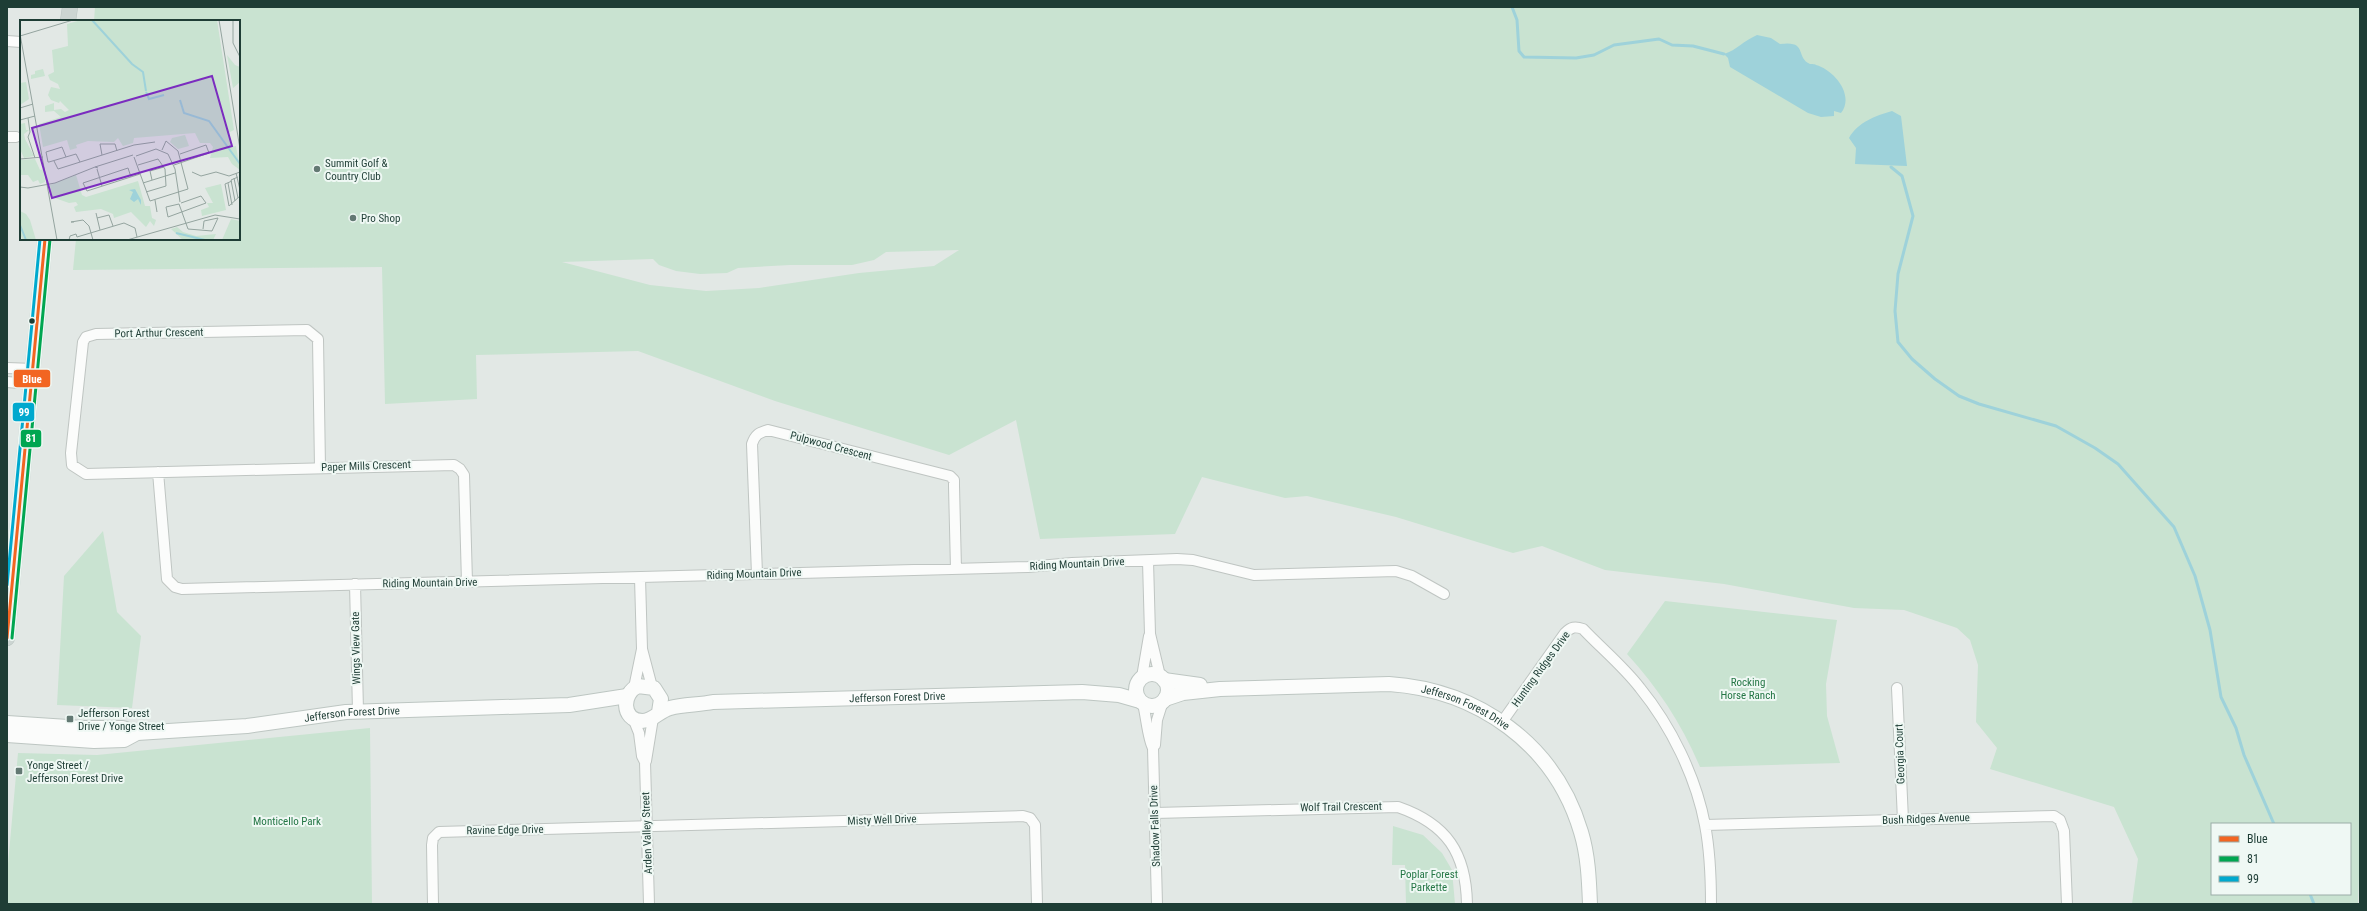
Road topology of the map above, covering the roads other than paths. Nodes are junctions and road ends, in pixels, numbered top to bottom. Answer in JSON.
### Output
{"nodes":[{"id":1,"x":70,"y":7,"type":"edge"},
{"id":2,"x":68,"y":20,"type":"edge"},
{"id":3,"x":7,"y":41,"type":"edge"},
{"id":4,"x":20,"y":42,"type":"edge"},
{"id":5,"x":46,"y":240,"type":"edge"},
{"id":6,"x":7,"y":368,"type":"edge"},
{"id":7,"x":34,"y":369,"type":"junction"},
{"id":8,"x":7,"y":382,"type":"edge"},
{"id":9,"x":32,"y":384,"type":"junction"},
{"id":10,"x":320,"y":468,"type":"junction"},
{"id":11,"x":158,"y":472,"type":"junction"},
{"id":12,"x":1148,"y":561,"type":"junction"},
{"id":13,"x":956,"y":569,"type":"junction"},
{"id":14,"x":757,"y":574,"type":"junction"},
{"id":15,"x":640,"y":578,"type":"junction"},
{"id":16,"x":467,"y":582,"type":"junction"},
{"id":17,"x":355,"y":584,"type":"junction"},
{"id":18,"x":1444,"y":594,"type":"dead end"},
{"id":19,"x":1150,"y":634,"type":"junction"},
{"id":20,"x":7,"y":638,"type":"edge"},
{"id":21,"x":642,"y":649,"type":"junction"},
{"id":22,"x":1141,"y":678,"type":"junction"},
{"id":23,"x":1162,"y":678,"type":"junction"},
{"id":24,"x":1220,"y":688,"type":"junction"},
{"id":25,"x":1897,"y":688,"type":"dead end"},
{"id":26,"x":655,"y":690,"type":"junction"},
{"id":27,"x":631,"y":692,"type":"junction"},
{"id":28,"x":1082,"y":692,"type":"junction"},
{"id":29,"x":1164,"y":700,"type":"junction"},
{"id":30,"x":713,"y":702,"type":"junction"},
{"id":31,"x":1142,"y":702,"type":"junction"},
{"id":32,"x":569,"y":705,"type":"junction"},
{"id":33,"x":358,"y":711,"type":"junction"},
{"id":34,"x":631,"y":715,"type":"junction"},
{"id":35,"x":656,"y":715,"type":"junction"},
{"id":36,"x":1502,"y":722,"type":"junction"},
{"id":37,"x":7,"y":723,"type":"edge"},
{"id":38,"x":137,"y":733,"type":"junction"},
{"id":39,"x":7,"y":735,"type":"edge"},
{"id":40,"x":1153,"y":748,"type":"junction"},
{"id":41,"x":645,"y":762,"type":"junction"},
{"id":42,"x":1155,"y":813,"type":"junction"},
{"id":43,"x":1903,"y":820,"type":"junction"},
{"id":44,"x":1705,"y":825,"type":"junction"},
{"id":45,"x":647,"y":826,"type":"junction"},
{"id":46,"x":433,"y":904,"type":"edge"},
{"id":47,"x":649,"y":904,"type":"edge"},
{"id":48,"x":1037,"y":904,"type":"edge"},
{"id":49,"x":1157,"y":904,"type":"edge"},
{"id":50,"x":1467,"y":904,"type":"edge"},
{"id":51,"x":1590,"y":904,"type":"edge"},
{"id":52,"x":1711,"y":904,"type":"edge"},
{"id":53,"x":2067,"y":904,"type":"edge"}],
"edges":[{"from":1,"to":2,"type":"main road"},
{"from":3,"to":4,"type":"street"},
{"from":5,"to":7,"type":"main road"},
{"from":6,"to":7,"type":"street"},
{"from":7,"to":9,"type":"main road"},
{"from":8,"to":9,"type":"street"},
{"from":9,"to":20,"type":"main road"},
{"from":10,"to":11,"type":"street","name":"Paper Mills Crescent"},
{"from":10,"to":11,"type":"street","name":"Port Arthur Crescent"},
{"from":10,"to":16,"type":"street","name":"Paper Mills Crescent"},
{"from":11,"to":17,"type":"street","name":"Riding Mountain Drive"},
{"from":12,"to":13,"type":"street","name":"Riding Mountain Drive"},
{"from":12,"to":18,"type":"street","name":"Riding Mountain Drive"},
{"from":12,"to":19,"type":"street"},
{"from":13,"to":14,"type":"street","name":"Riding Mountain Drive"},
{"from":13,"to":14,"type":"street","name":"Pulpwood Crescent"},
{"from":14,"to":15,"type":"street","name":"Riding Mountain Drive"},
{"from":15,"to":16,"type":"street","name":"Riding Mountain Drive"},
{"from":15,"to":21,"type":"street"},
{"from":16,"to":17,"type":"street","name":"Riding Mountain Drive"},
{"from":17,"to":33,"type":"street","name":"Wings View Gate"},
{"from":19,"to":22,"type":"street"},
{"from":19,"to":23,"type":"street"},
{"from":21,"to":26,"type":"street"},
{"from":21,"to":27,"type":"street"},
{"from":22,"to":23,"type":"street"},
{"from":22,"to":28,"type":"street","name":"Jefferson Forest Drive"},
{"from":22,"to":31,"type":"street"},
{"from":23,"to":24,"type":"street","name":"Jefferson Forest Drive"},
{"from":23,"to":29,"type":"street"},
{"from":24,"to":29,"type":"street","name":"Jefferson Forest Drive"},
{"from":24,"to":36,"type":"street","name":"Jefferson Forest Drive"},
{"from":25,"to":43,"type":"street","name":"Georgia Court"},
{"from":26,"to":27,"type":"street"},
{"from":26,"to":30,"type":"street","name":"Jefferson Forest Drive"},
{"from":26,"to":35,"type":"street"},
{"from":27,"to":32,"type":"street","name":"Jefferson Forest Drive"},
{"from":27,"to":34,"type":"street"},
{"from":28,"to":30,"type":"street","name":"Jefferson Forest Drive"},
{"from":28,"to":31,"type":"street","name":"Jefferson Forest Drive"},
{"from":29,"to":31,"type":"street"},
{"from":29,"to":40,"type":"street","name":"Shadow Falls Drive"},
{"from":30,"to":35,"type":"street","name":"Jefferson Forest Drive"},
{"from":31,"to":40,"type":"street","name":"Shadow Falls Drive"},
{"from":32,"to":33,"type":"street","name":"Jefferson Forest Drive"},
{"from":32,"to":34,"type":"street","name":"Jefferson Forest Drive"},
{"from":33,"to":38,"type":"street","name":"Jefferson Forest Drive"},
{"from":34,"to":35,"type":"street"},
{"from":34,"to":41,"type":"street","name":"Arden Valley Street"},
{"from":35,"to":41,"type":"street","name":"Arden Valley Street"},
{"from":36,"to":44,"type":"street","name":"Hunting Ridges Drive"},
{"from":36,"to":51,"type":"street","name":"Jefferson Forest Drive"},
{"from":37,"to":38,"type":"street","name":"Jefferson Forest Drive"},
{"from":38,"to":39,"type":"street","name":"Jefferson Forest Drive"},
{"from":40,"to":42,"type":"street","name":"Shadow Falls Drive"},
{"from":41,"to":45,"type":"street","name":"Arden Valley Street"},
{"from":42,"to":49,"type":"street","name":"Shadow Falls Drive"},
{"from":42,"to":50,"type":"street","name":"Wolf Trail Crescent"},
{"from":43,"to":44,"type":"street","name":"Bush Ridges Avenue"},
{"from":43,"to":53,"type":"street","name":"Bush Ridges Avenue"},
{"from":44,"to":52,"type":"street","name":"Hunting Ridges Drive"},
{"from":45,"to":46,"type":"street","name":"Ravine Edge Drive"},
{"from":45,"to":47,"type":"street","name":"Arden Valley Street"},
{"from":45,"to":48,"type":"street","name":"Misty Well Drive"}]}
